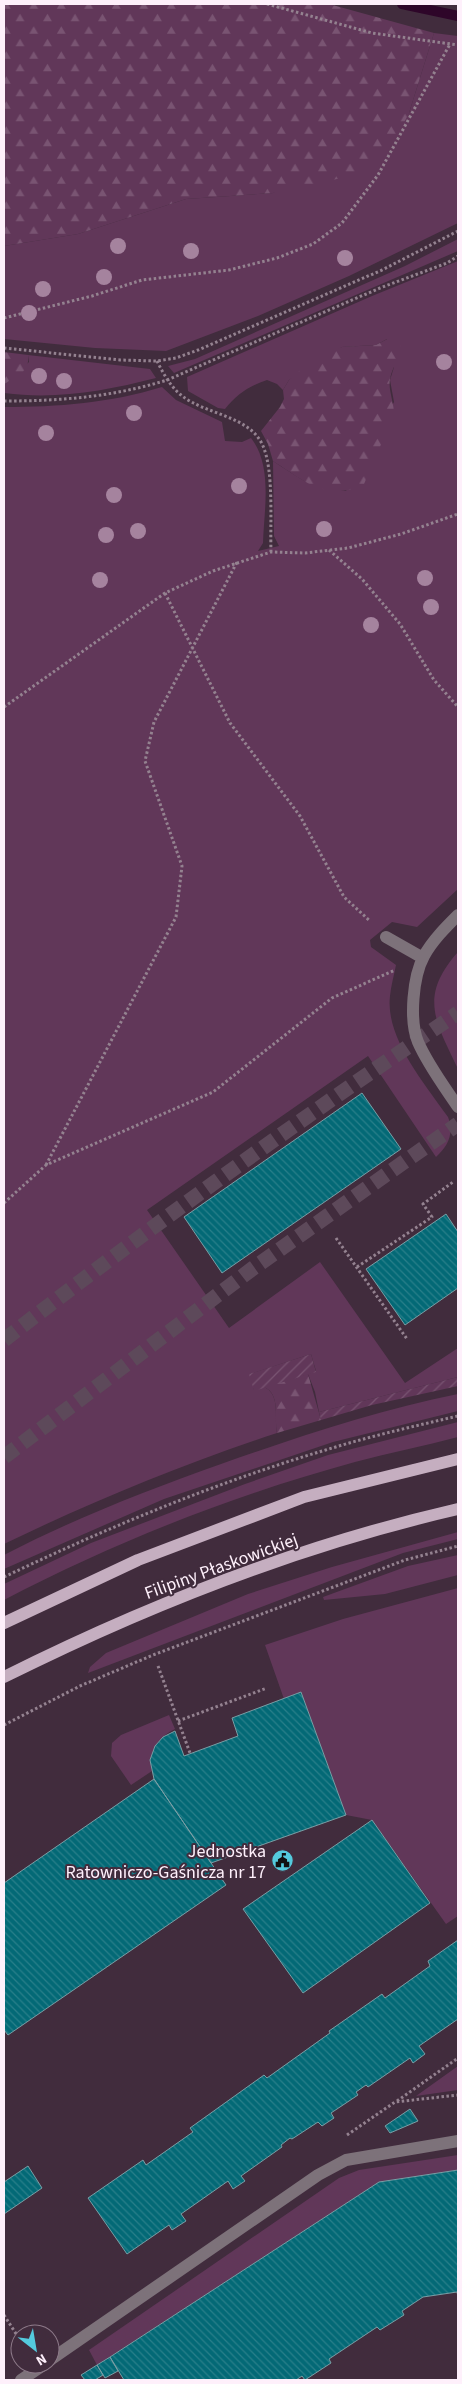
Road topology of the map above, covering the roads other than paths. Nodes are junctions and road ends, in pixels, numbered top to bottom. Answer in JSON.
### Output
{"nodes":[{"id":1,"x":458,"y":915,"type":"edge"},
{"id":2,"x":386,"y":937,"type":"road end"},
{"id":3,"x":422,"y":958,"type":"junction"},
{"id":4,"x":458,"y":1107,"type":"edge"},
{"id":5,"x":458,"y":1459,"type":"edge"},
{"id":6,"x":458,"y":1509,"type":"edge"},
{"id":7,"x":4,"y":1623,"type":"edge"},
{"id":8,"x":4,"y":1677,"type":"edge"},
{"id":9,"x":458,"y":2141,"type":"edge"},
{"id":10,"x":60,"y":2353,"type":"edge"}],
"edges":[{"from":1,"to":3,"type":"lane"},
{"from":2,"to":3,"type":"lane"},
{"from":3,"to":4,"type":"lane"},
{"from":5,"to":7,"type":"main road","name":"Filipiny Płaskowickiej"},
{"from":6,"to":8,"type":"main road","name":"Filipiny Płaskowickiej"},
{"from":9,"to":10,"type":"lane"}]}
